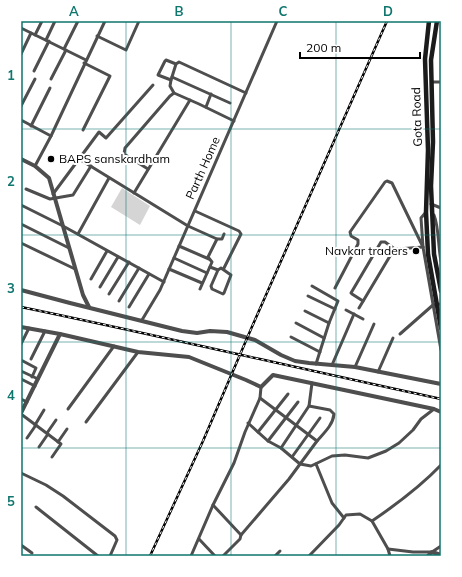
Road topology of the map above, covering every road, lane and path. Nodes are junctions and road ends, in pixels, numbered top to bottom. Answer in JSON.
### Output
{"nodes":[{"id":1,"x":42,"y":21,"type":"edge"},
{"id":2,"x":55,"y":21,"type":"edge"},
{"id":3,"x":78,"y":21,"type":"edge"},
{"id":4,"x":105,"y":21,"type":"edge"},
{"id":5,"x":139,"y":21,"type":"edge"},
{"id":6,"x":277,"y":21,"type":"edge"},
{"id":7,"x":429,"y":21,"type":"edge"},
{"id":8,"x":437,"y":21,"type":"edge"},
{"id":9,"x":21,"y":28,"type":"edge"},
{"id":10,"x":31,"y":33,"type":"junction"},
{"id":11,"x":35,"y":35,"type":"junction"},
{"id":12,"x":97,"y":36,"type":"junction"},
{"id":13,"x":47,"y":41,"type":"junction"},
{"id":14,"x":65,"y":50,"type":"junction"},
{"id":15,"x":21,"y":54,"type":"edge"},
{"id":16,"x":85,"y":62,"type":"junction"},
{"id":17,"x":176,"y":64,"type":"junction"},
{"id":18,"x":34,"y":71,"type":"dead end"},
{"id":19,"x":35,"y":78,"type":"dead end"},
{"id":20,"x":172,"y":78,"type":"junction"},
{"id":21,"x":52,"y":79,"type":"dead end"},
{"id":22,"x":432,"y":82,"type":"junction"},
{"id":23,"x":441,"y":82,"type":"edge"},
{"id":24,"x":153,"y":85,"type":"dead end"},
{"id":25,"x":50,"y":88,"type":"dead end"},
{"id":26,"x":174,"y":93,"type":"junction"},
{"id":27,"x":246,"y":93,"type":"junction"},
{"id":28,"x":211,"y":94,"type":"junction"},
{"id":29,"x":190,"y":100,"type":"junction"},
{"id":30,"x":230,"y":103,"type":"dead end"},
{"id":31,"x":21,"y":106,"type":"edge"},
{"id":32,"x":206,"y":107,"type":"junction"},
{"id":33,"x":21,"y":120,"type":"edge"},
{"id":34,"x":234,"y":121,"type":"junction"},
{"id":35,"x":31,"y":126,"type":"junction"},
{"id":36,"x":83,"y":130,"type":"dead end"},
{"id":37,"x":51,"y":136,"type":"junction"},
{"id":38,"x":21,"y":159,"type":"edge"},
{"id":39,"x":79,"y":159,"type":"junction"},
{"id":40,"x":35,"y":166,"type":"junction"},
{"id":41,"x":91,"y":166,"type":"junction"},
{"id":42,"x":148,"y":169,"type":"junction"},
{"id":43,"x":109,"y":178,"type":"junction"},
{"id":44,"x":26,"y":189,"type":"dead end"},
{"id":45,"x":134,"y":193,"type":"junction"},
{"id":46,"x":53,"y":194,"type":"junction"},
{"id":47,"x":55,"y":199,"type":"junction"},
{"id":48,"x":431,"y":204,"type":"junction"},
{"id":49,"x":21,"y":205,"type":"edge"},
{"id":50,"x":441,"y":208,"type":"edge"},
{"id":51,"x":431,"y":209,"type":"junction"},
{"id":52,"x":194,"y":211,"type":"junction"},
{"id":53,"x":426,"y":212,"type":"junction"},
{"id":54,"x":21,"y":224,"type":"edge"},
{"id":55,"x":429,"y":225,"type":"junction"},
{"id":56,"x":63,"y":226,"type":"junction"},
{"id":57,"x":188,"y":226,"type":"junction"},
{"id":58,"x":78,"y":234,"type":"junction"},
{"id":59,"x":224,"y":234,"type":"dead end"},
{"id":60,"x":217,"y":240,"type":"junction"},
{"id":61,"x":21,"y":243,"type":"edge"},
{"id":62,"x":179,"y":246,"type":"junction"},
{"id":63,"x":423,"y":247,"type":"junction"},
{"id":64,"x":70,"y":248,"type":"junction"},
{"id":65,"x":396,"y":250,"type":"junction"},
{"id":66,"x":107,"y":251,"type":"junction"},
{"id":67,"x":118,"y":257,"type":"junction"},
{"id":68,"x":174,"y":258,"type":"junction"},
{"id":69,"x":209,"y":259,"type":"junction"},
{"id":70,"x":128,"y":262,"type":"junction"},
{"id":71,"x":441,"y":262,"type":"edge"},
{"id":72,"x":210,"y":267,"type":"junction"},
{"id":73,"x":139,"y":268,"type":"junction"},
{"id":74,"x":224,"y":268,"type":"dead end"},
{"id":75,"x":76,"y":269,"type":"junction"},
{"id":76,"x":170,"y":269,"type":"junction"},
{"id":77,"x":218,"y":270,"type":"junction"},
{"id":78,"x":207,"y":273,"type":"junction"},
{"id":79,"x":148,"y":274,"type":"junction"},
{"id":80,"x":91,"y":279,"type":"dead end"},
{"id":81,"x":164,"y":282,"type":"junction"},
{"id":82,"x":202,"y":283,"type":"junction"},
{"id":83,"x":312,"y":286,"type":"dead end"},
{"id":84,"x":100,"y":287,"type":"dead end"},
{"id":85,"x":334,"y":288,"type":"dead end"},
{"id":86,"x":21,"y":290,"type":"edge"},
{"id":87,"x":200,"y":290,"type":"dead end"},
{"id":88,"x":441,"y":291,"type":"edge"},
{"id":89,"x":109,"y":294,"type":"dead end"},
{"id":90,"x":308,"y":296,"type":"dead end"},
{"id":91,"x":119,"y":301,"type":"dead end"},
{"id":92,"x":363,"y":301,"type":"junction"},
{"id":93,"x":441,"y":304,"type":"edge"},
{"id":94,"x":433,"y":305,"type":"junction"},
{"id":95,"x":89,"y":307,"type":"junction"},
{"id":96,"x":129,"y":307,"type":"dead end"},
{"id":97,"x":359,"y":308,"type":"dead end"},
{"id":98,"x":335,"y":309,"type":"junction"},
{"id":99,"x":346,"y":310,"type":"dead end"},
{"id":100,"x":305,"y":311,"type":"dead end"},
{"id":101,"x":354,"y":314,"type":"junction"},
{"id":102,"x":363,"y":319,"type":"dead end"},
{"id":103,"x":142,"y":320,"type":"junction"},
{"id":104,"x":296,"y":323,"type":"dead end"},
{"id":105,"x":329,"y":324,"type":"junction"},
{"id":106,"x":374,"y":324,"type":"dead end"},
{"id":107,"x":21,"y":327,"type":"edge"},
{"id":108,"x":29,"y":328,"type":"junction"},
{"id":109,"x":441,"y":328,"type":"edge"},
{"id":110,"x":45,"y":331,"type":"junction"},
{"id":111,"x":60,"y":334,"type":"junction"},
{"id":112,"x":400,"y":334,"type":"dead end"},
{"id":113,"x":291,"y":337,"type":"dead end"},
{"id":114,"x":324,"y":338,"type":"junction"},
{"id":115,"x":393,"y":338,"type":"dead end"},
{"id":116,"x":21,"y":344,"type":"edge"},
{"id":117,"x":114,"y":346,"type":"junction"},
{"id":118,"x":441,"y":350,"type":"edge"},
{"id":119,"x":138,"y":352,"type":"junction"},
{"id":120,"x":320,"y":352,"type":"junction"},
{"id":121,"x":31,"y":359,"type":"dead end"},
{"id":122,"x":21,"y":360,"type":"edge"},
{"id":123,"x":316,"y":364,"type":"junction"},
{"id":124,"x":332,"y":365,"type":"junction"},
{"id":125,"x":355,"y":367,"type":"junction"},
{"id":126,"x":21,"y":371,"type":"edge"},
{"id":127,"x":378,"y":372,"type":"junction"},
{"id":128,"x":32,"y":376,"type":"junction"},
{"id":129,"x":21,"y":379,"type":"edge"},
{"id":130,"x":38,"y":379,"type":"junction"},
{"id":131,"x":312,"y":382,"type":"junction"},
{"id":132,"x":441,"y":384,"type":"edge"},
{"id":133,"x":35,"y":386,"type":"junction"},
{"id":134,"x":261,"y":387,"type":"junction"},
{"id":135,"x":288,"y":394,"type":"dead end"},
{"id":136,"x":260,"y":398,"type":"junction"},
{"id":137,"x":21,"y":399,"type":"edge"},
{"id":138,"x":27,"y":402,"type":"junction"},
{"id":139,"x":298,"y":402,"type":"dead end"},
{"id":140,"x":309,"y":406,"type":"junction"},
{"id":141,"x":68,"y":409,"type":"dead end"},
{"id":142,"x":434,"y":409,"type":"junction"},
{"id":143,"x":44,"y":410,"type":"dead end"},
{"id":144,"x":275,"y":410,"type":"junction"},
{"id":145,"x":441,"y":412,"type":"edge"},
{"id":146,"x":21,"y":414,"type":"edge"},
{"id":147,"x":286,"y":418,"type":"junction"},
{"id":148,"x":320,"y":418,"type":"dead end"},
{"id":149,"x":56,"y":420,"type":"dead end"},
{"id":150,"x":86,"y":422,"type":"dead end"},
{"id":151,"x":248,"y":423,"type":"junction"},
{"id":152,"x":35,"y":425,"type":"junction"},
{"id":153,"x":296,"y":425,"type":"junction"},
{"id":154,"x":67,"y":429,"type":"dead end"},
{"id":155,"x":258,"y":432,"type":"junction"},
{"id":156,"x":47,"y":434,"type":"junction"},
{"id":157,"x":308,"y":435,"type":"junction"},
{"id":158,"x":27,"y":438,"type":"dead end"},
{"id":159,"x":268,"y":441,"type":"junction"},
{"id":160,"x":317,"y":441,"type":"junction"},
{"id":161,"x":58,"y":442,"type":"junction"},
{"id":162,"x":39,"y":447,"type":"dead end"},
{"id":163,"x":281,"y":448,"type":"junction"},
{"id":164,"x":52,"y":457,"type":"dead end"},
{"id":165,"x":292,"y":457,"type":"junction"},
{"id":166,"x":300,"y":464,"type":"junction"},
{"id":167,"x":316,"y":464,"type":"junction"},
{"id":168,"x":441,"y":465,"type":"edge"},
{"id":169,"x":21,"y":473,"type":"edge"},
{"id":170,"x":213,"y":505,"type":"junction"},
{"id":171,"x":36,"y":507,"type":"dead end"},
{"id":172,"x":344,"y":518,"type":"junction"},
{"id":173,"x":372,"y":521,"type":"junction"},
{"id":174,"x":241,"y":535,"type":"junction"},
{"id":175,"x":199,"y":539,"type":"junction"},
{"id":176,"x":21,"y":545,"type":"edge"},
{"id":177,"x":441,"y":546,"type":"edge"},
{"id":178,"x":388,"y":549,"type":"junction"},
{"id":179,"x":280,"y":551,"type":"dead end"},
{"id":180,"x":432,"y":552,"type":"junction"},
{"id":181,"x":32,"y":553,"type":"dead end"},
{"id":182,"x":441,"y":555,"type":"edge"},
{"id":183,"x":98,"y":556,"type":"edge"},
{"id":184,"x":110,"y":556,"type":"edge"},
{"id":185,"x":191,"y":556,"type":"edge"},
{"id":186,"x":215,"y":556,"type":"edge"},
{"id":187,"x":223,"y":556,"type":"edge"},
{"id":188,"x":275,"y":556,"type":"edge"},
{"id":189,"x":309,"y":556,"type":"edge"},
{"id":190,"x":390,"y":556,"type":"edge"},
{"id":191,"x":428,"y":556,"type":"edge"}],
"edges":[{"from":1,"to":11,"type":"street"},
{"from":2,"to":13,"type":"street"},
{"from":3,"to":14,"type":"street"},
{"from":4,"to":12,"type":"street"},
{"from":5,"to":12,"type":"street"},
{"from":6,"to":27,"type":"street","name":"Parth Home"},
{"from":7,"to":53,"type":"main road","name":"Gota Road"},
{"from":8,"to":22,"type":"main road","name":"Gota Road"},
{"from":9,"to":10,"type":"street"},
{"from":10,"to":11,"type":"street"},
{"from":10,"to":15,"type":"street"},
{"from":11,"to":13,"type":"street"},
{"from":12,"to":16,"type":"street"},
{"from":13,"to":14,"type":"street"},
{"from":13,"to":18,"type":"street"},
{"from":14,"to":16,"type":"street"},
{"from":14,"to":21,"type":"street"},
{"from":16,"to":36,"type":"street"},
{"from":16,"to":37,"type":"street"},
{"from":17,"to":20,"type":"street"},
{"from":17,"to":20,"type":"street"},
{"from":17,"to":27,"type":"street"},
{"from":19,"to":31,"type":"street"},
{"from":20,"to":26,"type":"street"},
{"from":20,"to":28,"type":"street"},
{"from":22,"to":23,"type":"street"},
{"from":22,"to":48,"type":"main road","name":"Gota Road"},
{"from":24,"to":39,"type":"street"},
{"from":25,"to":35,"type":"street"},
{"from":26,"to":29,"type":"street"},
{"from":26,"to":42,"type":"street"},
{"from":27,"to":34,"type":"street","name":"Parth Home"},
{"from":28,"to":30,"type":"street"},
{"from":28,"to":32,"type":"street"},
{"from":29,"to":32,"type":"street"},
{"from":29,"to":42,"type":"street"},
{"from":32,"to":34,"type":"street"},
{"from":33,"to":35,"type":"street"},
{"from":34,"to":52,"type":"street","name":"Parth Home"},
{"from":35,"to":37,"type":"street"},
{"from":37,"to":40,"type":"street"},
{"from":38,"to":40,"type":"street"},
{"from":39,"to":41,"type":"street"},
{"from":39,"to":46,"type":"street"},
{"from":40,"to":46,"type":"street"},
{"from":41,"to":43,"type":"street"},
{"from":41,"to":47,"type":"street"},
{"from":42,"to":45,"type":"street"},
{"from":43,"to":45,"type":"street"},
{"from":43,"to":58,"type":"street"},
{"from":44,"to":47,"type":"street"},
{"from":45,"to":57,"type":"street"},
{"from":46,"to":47,"type":"street"},
{"from":47,"to":56,"type":"street"},
{"from":48,"to":50,"type":"street"},
{"from":48,"to":51,"type":"main road","name":"Gota Road"},
{"from":49,"to":56,"type":"street"},
{"from":51,"to":55,"type":"main road","name":"Gota Road"},
{"from":51,"to":71,"type":"street"},
{"from":52,"to":57,"type":"street","name":"Parth Home"},
{"from":52,"to":74,"type":"street"},
{"from":53,"to":55,"type":"main road","name":"Gota Road"},
{"from":53,"to":63,"type":"street"},
{"from":54,"to":64,"type":"street"},
{"from":55,"to":88,"type":"main road"},
{"from":55,"to":109,"type":"main road"},
{"from":56,"to":58,"type":"street"},
{"from":56,"to":64,"type":"street"},
{"from":57,"to":60,"type":"street"},
{"from":57,"to":62,"type":"street","name":"Parth Home"},
{"from":58,"to":66,"type":"street"},
{"from":59,"to":60,"type":"street"},
{"from":60,"to":69,"type":"street"},
{"from":61,"to":75,"type":"street"},
{"from":62,"to":68,"type":"street","name":"Parth Home"},
{"from":62,"to":69,"type":"street"},
{"from":63,"to":65,"type":"street"},
{"from":63,"to":85,"type":"street"},
{"from":63,"to":94,"type":"street"},
{"from":64,"to":75,"type":"street"},
{"from":65,"to":92,"type":"street"},
{"from":65,"to":92,"type":"street"},
{"from":66,"to":67,"type":"street"},
{"from":66,"to":80,"type":"street"},
{"from":67,"to":70,"type":"street"},
{"from":67,"to":84,"type":"street"},
{"from":68,"to":76,"type":"street","name":"Parth Home"},
{"from":68,"to":78,"type":"street"},
{"from":69,"to":72,"type":"street"},
{"from":70,"to":73,"type":"street"},
{"from":70,"to":89,"type":"street"},
{"from":72,"to":77,"type":"street"},
{"from":72,"to":78,"type":"street"},
{"from":73,"to":79,"type":"street"},
{"from":73,"to":91,"type":"street"},
{"from":75,"to":95,"type":"street"},
{"from":76,"to":81,"type":"street","name":"Parth Home"},
{"from":76,"to":82,"type":"street"},
{"from":77,"to":77,"type":"street"},
{"from":78,"to":82,"type":"street"},
{"from":79,"to":81,"type":"street"},
{"from":79,"to":96,"type":"street"},
{"from":81,"to":103,"type":"street","name":"Parth Home"},
{"from":82,"to":87,"type":"street"},
{"from":83,"to":98,"type":"street"},
{"from":86,"to":95,"type":"street"},
{"from":90,"to":98,"type":"street"},
{"from":92,"to":97,"type":"street"},
{"from":93,"to":94,"type":"street"},
{"from":94,"to":112,"type":"street"},
{"from":94,"to":118,"type":"street"},
{"from":95,"to":103,"type":"street"},
{"from":98,"to":105,"type":"street"},
{"from":99,"to":101,"type":"street"},
{"from":100,"to":105,"type":"street"},
{"from":101,"to":102,"type":"street"},
{"from":101,"to":124,"type":"street"},
{"from":103,"to":123,"type":"street"},
{"from":104,"to":114,"type":"street"},
{"from":105,"to":114,"type":"street"},
{"from":106,"to":125,"type":"street"},
{"from":107,"to":108,"type":"street"},
{"from":108,"to":110,"type":"street"},
{"from":108,"to":116,"type":"street"},
{"from":110,"to":111,"type":"street"},
{"from":110,"to":121,"type":"street"},
{"from":111,"to":117,"type":"street"},
{"from":111,"to":130,"type":"street"},
{"from":113,"to":120,"type":"street"},
{"from":114,"to":120,"type":"street"},
{"from":115,"to":127,"type":"street"},
{"from":117,"to":119,"type":"street"},
{"from":117,"to":141,"type":"street"},
{"from":119,"to":134,"type":"street"},
{"from":119,"to":150,"type":"street"},
{"from":120,"to":123,"type":"street"},
{"from":122,"to":128,"type":"street"},
{"from":123,"to":124,"type":"street"},
{"from":124,"to":125,"type":"street"},
{"from":125,"to":127,"type":"street"},
{"from":126,"to":128,"type":"street"},
{"from":127,"to":132,"type":"street"},
{"from":128,"to":130,"type":"street"},
{"from":129,"to":133,"type":"street"},
{"from":130,"to":133,"type":"street"},
{"from":131,"to":134,"type":"street"},
{"from":131,"to":140,"type":"street"},
{"from":131,"to":142,"type":"street"},
{"from":133,"to":138,"type":"street"},
{"from":134,"to":136,"type":"street"},
{"from":135,"to":144,"type":"street"},
{"from":136,"to":144,"type":"street"},
{"from":136,"to":151,"type":"street"},
{"from":137,"to":138,"type":"street"},
{"from":138,"to":146,"type":"street"},
{"from":139,"to":147,"type":"street"},
{"from":140,"to":153,"type":"street"},
{"from":140,"to":160,"type":"street"},
{"from":142,"to":145,"type":"street"},
{"from":142,"to":167,"type":"street"},
{"from":143,"to":152,"type":"street"},
{"from":144,"to":147,"type":"street"},
{"from":144,"to":155,"type":"street"},
{"from":146,"to":152,"type":"street"},
{"from":147,"to":153,"type":"street"},
{"from":147,"to":159,"type":"street"},
{"from":148,"to":157,"type":"street"},
{"from":149,"to":156,"type":"street"},
{"from":151,"to":155,"type":"street"},
{"from":151,"to":170,"type":"street"},
{"from":152,"to":156,"type":"street"},
{"from":152,"to":158,"type":"street"},
{"from":153,"to":157,"type":"street"},
{"from":153,"to":163,"type":"street"},
{"from":154,"to":161,"type":"street"},
{"from":155,"to":159,"type":"street"},
{"from":156,"to":161,"type":"street"},
{"from":156,"to":162,"type":"street"},
{"from":157,"to":160,"type":"street"},
{"from":157,"to":165,"type":"street"},
{"from":159,"to":163,"type":"street"},
{"from":160,"to":166,"type":"street"},
{"from":161,"to":164,"type":"street"},
{"from":163,"to":165,"type":"street"},
{"from":165,"to":166,"type":"street"},
{"from":166,"to":167,"type":"street"},
{"from":166,"to":174,"type":"street"},
{"from":167,"to":172,"type":"street"},
{"from":168,"to":173,"type":"street"},
{"from":169,"to":184,"type":"street"},
{"from":170,"to":174,"type":"street"},
{"from":170,"to":175,"type":"street"},
{"from":171,"to":183,"type":"street"},
{"from":172,"to":173,"type":"street"},
{"from":172,"to":189,"type":"street"},
{"from":173,"to":178,"type":"street"},
{"from":174,"to":187,"type":"street"},
{"from":175,"to":185,"type":"street"},
{"from":175,"to":186,"type":"street"},
{"from":176,"to":181,"type":"street"},
{"from":177,"to":180,"type":"street"},
{"from":178,"to":180,"type":"street"},
{"from":178,"to":190,"type":"street"},
{"from":179,"to":188,"type":"street"},
{"from":180,"to":182,"type":"street"},
{"from":180,"to":191,"type":"street"}]}
